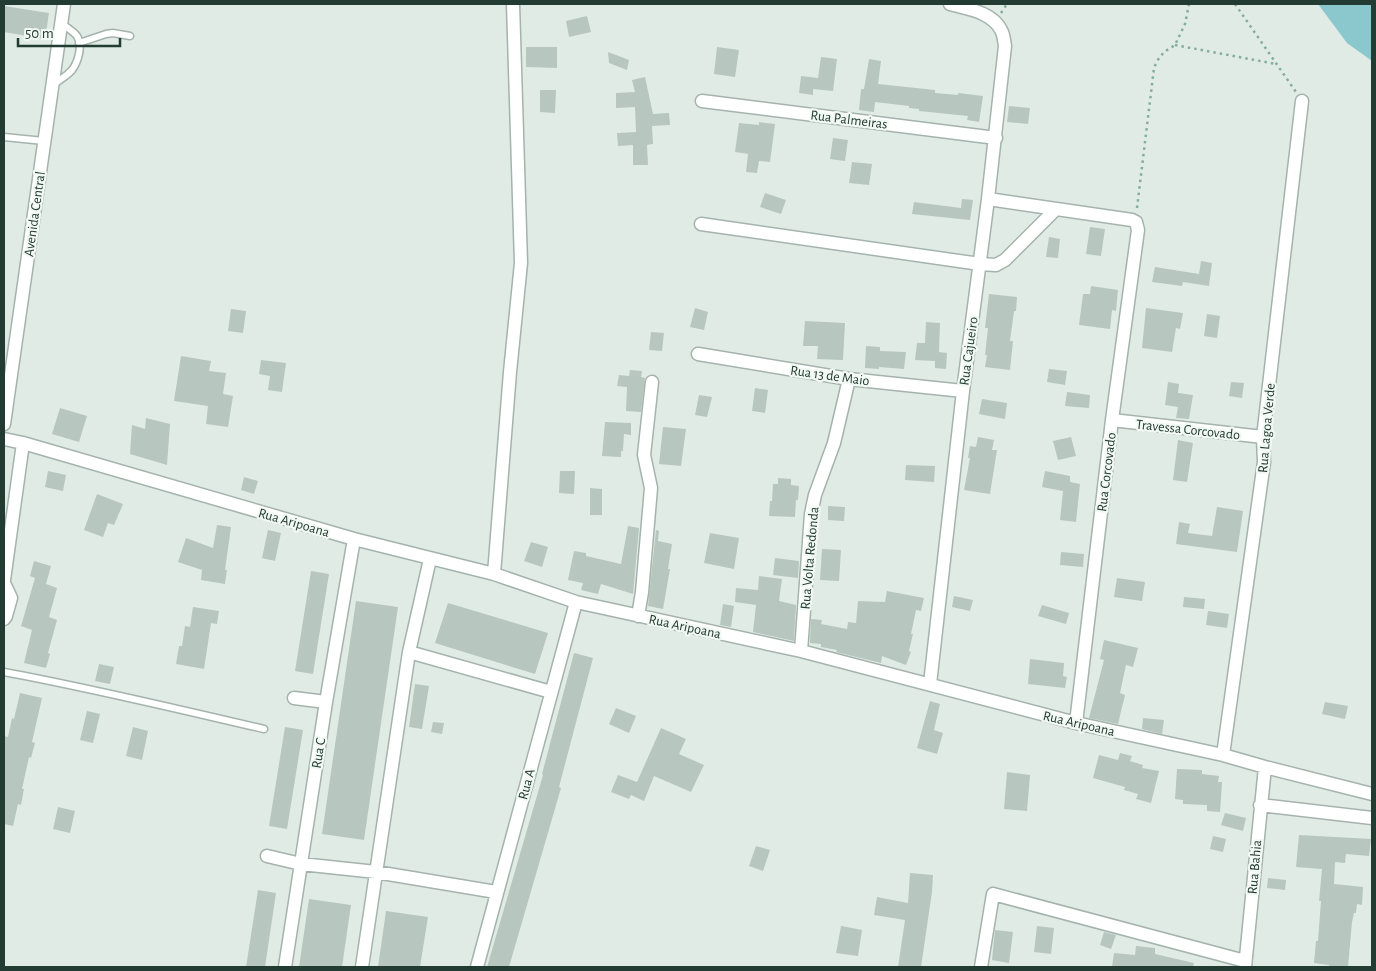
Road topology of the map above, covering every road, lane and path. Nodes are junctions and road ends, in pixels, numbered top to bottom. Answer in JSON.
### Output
{"nodes":[{"id":1,"x":64,"y":4,"type":"edge"},
{"id":2,"x":513,"y":4,"type":"edge"},
{"id":3,"x":950,"y":4,"type":"edge"},
{"id":4,"x":1189,"y":4,"type":"edge"},
{"id":5,"x":1235,"y":4,"type":"edge"},
{"id":6,"x":61,"y":23,"type":"junction"},
{"id":7,"x":130,"y":36,"type":"dead end"},
{"id":8,"x":79,"y":43,"type":"junction"},
{"id":9,"x":1175,"y":45,"type":"junction"},
{"id":10,"x":1276,"y":64,"type":"junction"},
{"id":11,"x":52,"y":85,"type":"junction"},
{"id":12,"x":702,"y":101,"type":"dead end"},
{"id":13,"x":1302,"y":101,"type":"joint"},
{"id":14,"x":4,"y":137,"type":"edge"},
{"id":15,"x":996,"y":138,"type":"junction"},
{"id":16,"x":44,"y":141,"type":"junction"},
{"id":17,"x":988,"y":199,"type":"junction"},
{"id":18,"x":1056,"y":208,"type":"junction"},
{"id":19,"x":1136,"y":222,"type":"junction"},
{"id":20,"x":701,"y":224,"type":"dead end"},
{"id":21,"x":980,"y":264,"type":"junction"},
{"id":22,"x":698,"y":354,"type":"dead end"},
{"id":23,"x":849,"y":379,"type":"junction"},
{"id":24,"x":652,"y":382,"type":"dead end"},
{"id":25,"x":963,"y":391,"type":"junction"},
{"id":26,"x":1112,"y":420,"type":"junction"},
{"id":27,"x":4,"y":424,"type":"edge"},
{"id":28,"x":1263,"y":437,"type":"junction"},
{"id":29,"x":4,"y":439,"type":"edge"},
{"id":30,"x":23,"y":443,"type":"junction"},
{"id":31,"x":354,"y":539,"type":"junction"},
{"id":32,"x":430,"y":559,"type":"junction"},
{"id":33,"x":494,"y":574,"type":"junction"},
{"id":34,"x":4,"y":581,"type":"edge"},
{"id":35,"x":576,"y":602,"type":"junction"},
{"id":36,"x":638,"y":616,"type":"junction"},
{"id":37,"x":4,"y":619,"type":"edge"},
{"id":38,"x":800,"y":651,"type":"junction"},
{"id":39,"x":409,"y":652,"type":"junction"},
{"id":40,"x":4,"y":672,"type":"edge"},
{"id":41,"x":930,"y":684,"type":"junction"},
{"id":42,"x":551,"y":692,"type":"junction"},
{"id":43,"x":294,"y":698,"type":"dead end"},
{"id":44,"x":326,"y":702,"type":"junction"},
{"id":45,"x":1076,"y":723,"type":"junction"},
{"id":46,"x":264,"y":729,"type":"dead end"},
{"id":47,"x":1223,"y":755,"type":"junction"},
{"id":48,"x":1265,"y":767,"type":"junction"},
{"id":49,"x":1372,"y":794,"type":"edge"},
{"id":50,"x":1260,"y":805,"type":"junction"},
{"id":51,"x":1372,"y":818,"type":"edge"},
{"id":52,"x":266,"y":856,"type":"dead end"},
{"id":53,"x":301,"y":864,"type":"junction"},
{"id":54,"x":376,"y":872,"type":"junction"},
{"id":55,"x":496,"y":892,"type":"junction"},
{"id":56,"x":1245,"y":964,"type":"edge"},
{"id":57,"x":285,"y":967,"type":"edge"},
{"id":58,"x":362,"y":967,"type":"edge"},
{"id":59,"x":477,"y":967,"type":"edge"},
{"id":60,"x":981,"y":967,"type":"edge"}],
"edges":[{"from":1,"to":6,"type":"street","name":"Avenida Central"},
{"from":2,"to":33,"type":"street"},
{"from":3,"to":15,"type":"street","name":"Rua Cajueiro"},
{"from":4,"to":9,"type":"path"},
{"from":5,"to":10,"type":"path"},
{"from":6,"to":8,"type":"lane"},
{"from":6,"to":11,"type":"street","name":"Avenida Central"},
{"from":7,"to":8,"type":"lane"},
{"from":8,"to":11,"type":"lane"},
{"from":9,"to":10,"type":"path"},
{"from":9,"to":19,"type":"path"},
{"from":10,"to":13,"type":"path"},
{"from":11,"to":16,"type":"street","name":"Avenida Central"},
{"from":12,"to":15,"type":"street","name":"Rua Palmeiras"},
{"from":13,"to":28,"type":"street","name":"Rua Lagoa Verde"},
{"from":14,"to":16,"type":"lane"},
{"from":15,"to":17,"type":"street","name":"Rua Cajueiro"},
{"from":16,"to":27,"type":"street","name":"Avenida Central"},
{"from":17,"to":18,"type":"street"},
{"from":17,"to":21,"type":"street","name":"Rua Cajueiro"},
{"from":18,"to":19,"type":"street"},
{"from":18,"to":21,"type":"street"},
{"from":19,"to":26,"type":"street","name":"Rua Corcovado"},
{"from":20,"to":21,"type":"street"},
{"from":21,"to":25,"type":"street","name":"Rua Cajueiro"},
{"from":22,"to":23,"type":"street","name":"Rua 13 de Maio"},
{"from":23,"to":25,"type":"street","name":"Rua 13 de Maio"},
{"from":23,"to":38,"type":"street","name":"Rua Volta Redonda"},
{"from":24,"to":36,"type":"street"},
{"from":25,"to":41,"type":"street","name":"Rua Cajueiro"},
{"from":26,"to":28,"type":"street","name":"Travessa Corcovado"},
{"from":26,"to":45,"type":"street","name":"Rua Corcovado"},
{"from":28,"to":47,"type":"street","name":"Rua Lagoa Verde"},
{"from":29,"to":30,"type":"street","name":"Rua Aripoana"},
{"from":30,"to":31,"type":"street","name":"Rua Aripoana"},
{"from":30,"to":34,"type":"street"},
{"from":31,"to":32,"type":"street","name":"Rua Aripoana"},
{"from":31,"to":44,"type":"street","name":"Rua C"},
{"from":32,"to":33,"type":"street","name":"Rua Aripoana"},
{"from":32,"to":39,"type":"street"},
{"from":33,"to":35,"type":"street","name":"Rua Aripoana"},
{"from":34,"to":37,"type":"street"},
{"from":35,"to":36,"type":"street","name":"Rua Aripoana"},
{"from":35,"to":42,"type":"street","name":"Rua A"},
{"from":36,"to":38,"type":"street","name":"Rua Aripoana"},
{"from":38,"to":41,"type":"street","name":"Rua Aripoana"},
{"from":39,"to":42,"type":"street"},
{"from":39,"to":54,"type":"street"},
{"from":40,"to":46,"type":"lane"},
{"from":41,"to":45,"type":"street","name":"Rua Aripoana"},
{"from":42,"to":55,"type":"street","name":"Rua A"},
{"from":43,"to":44,"type":"street"},
{"from":44,"to":53,"type":"street","name":"Rua C"},
{"from":45,"to":47,"type":"street","name":"Rua Aripoana"},
{"from":47,"to":48,"type":"street","name":"Rua Aripoana"},
{"from":48,"to":49,"type":"street","name":"Rua Aripoana"},
{"from":48,"to":50,"type":"street","name":"Rua Bahia"},
{"from":50,"to":51,"type":"street"},
{"from":50,"to":56,"type":"street","name":"Rua Bahia"},
{"from":52,"to":53,"type":"street"},
{"from":53,"to":54,"type":"street"},
{"from":53,"to":57,"type":"street","name":"Rua C"},
{"from":54,"to":55,"type":"street"},
{"from":54,"to":58,"type":"street"},
{"from":55,"to":59,"type":"street","name":"Rua A"},
{"from":56,"to":60,"type":"street"}]}
